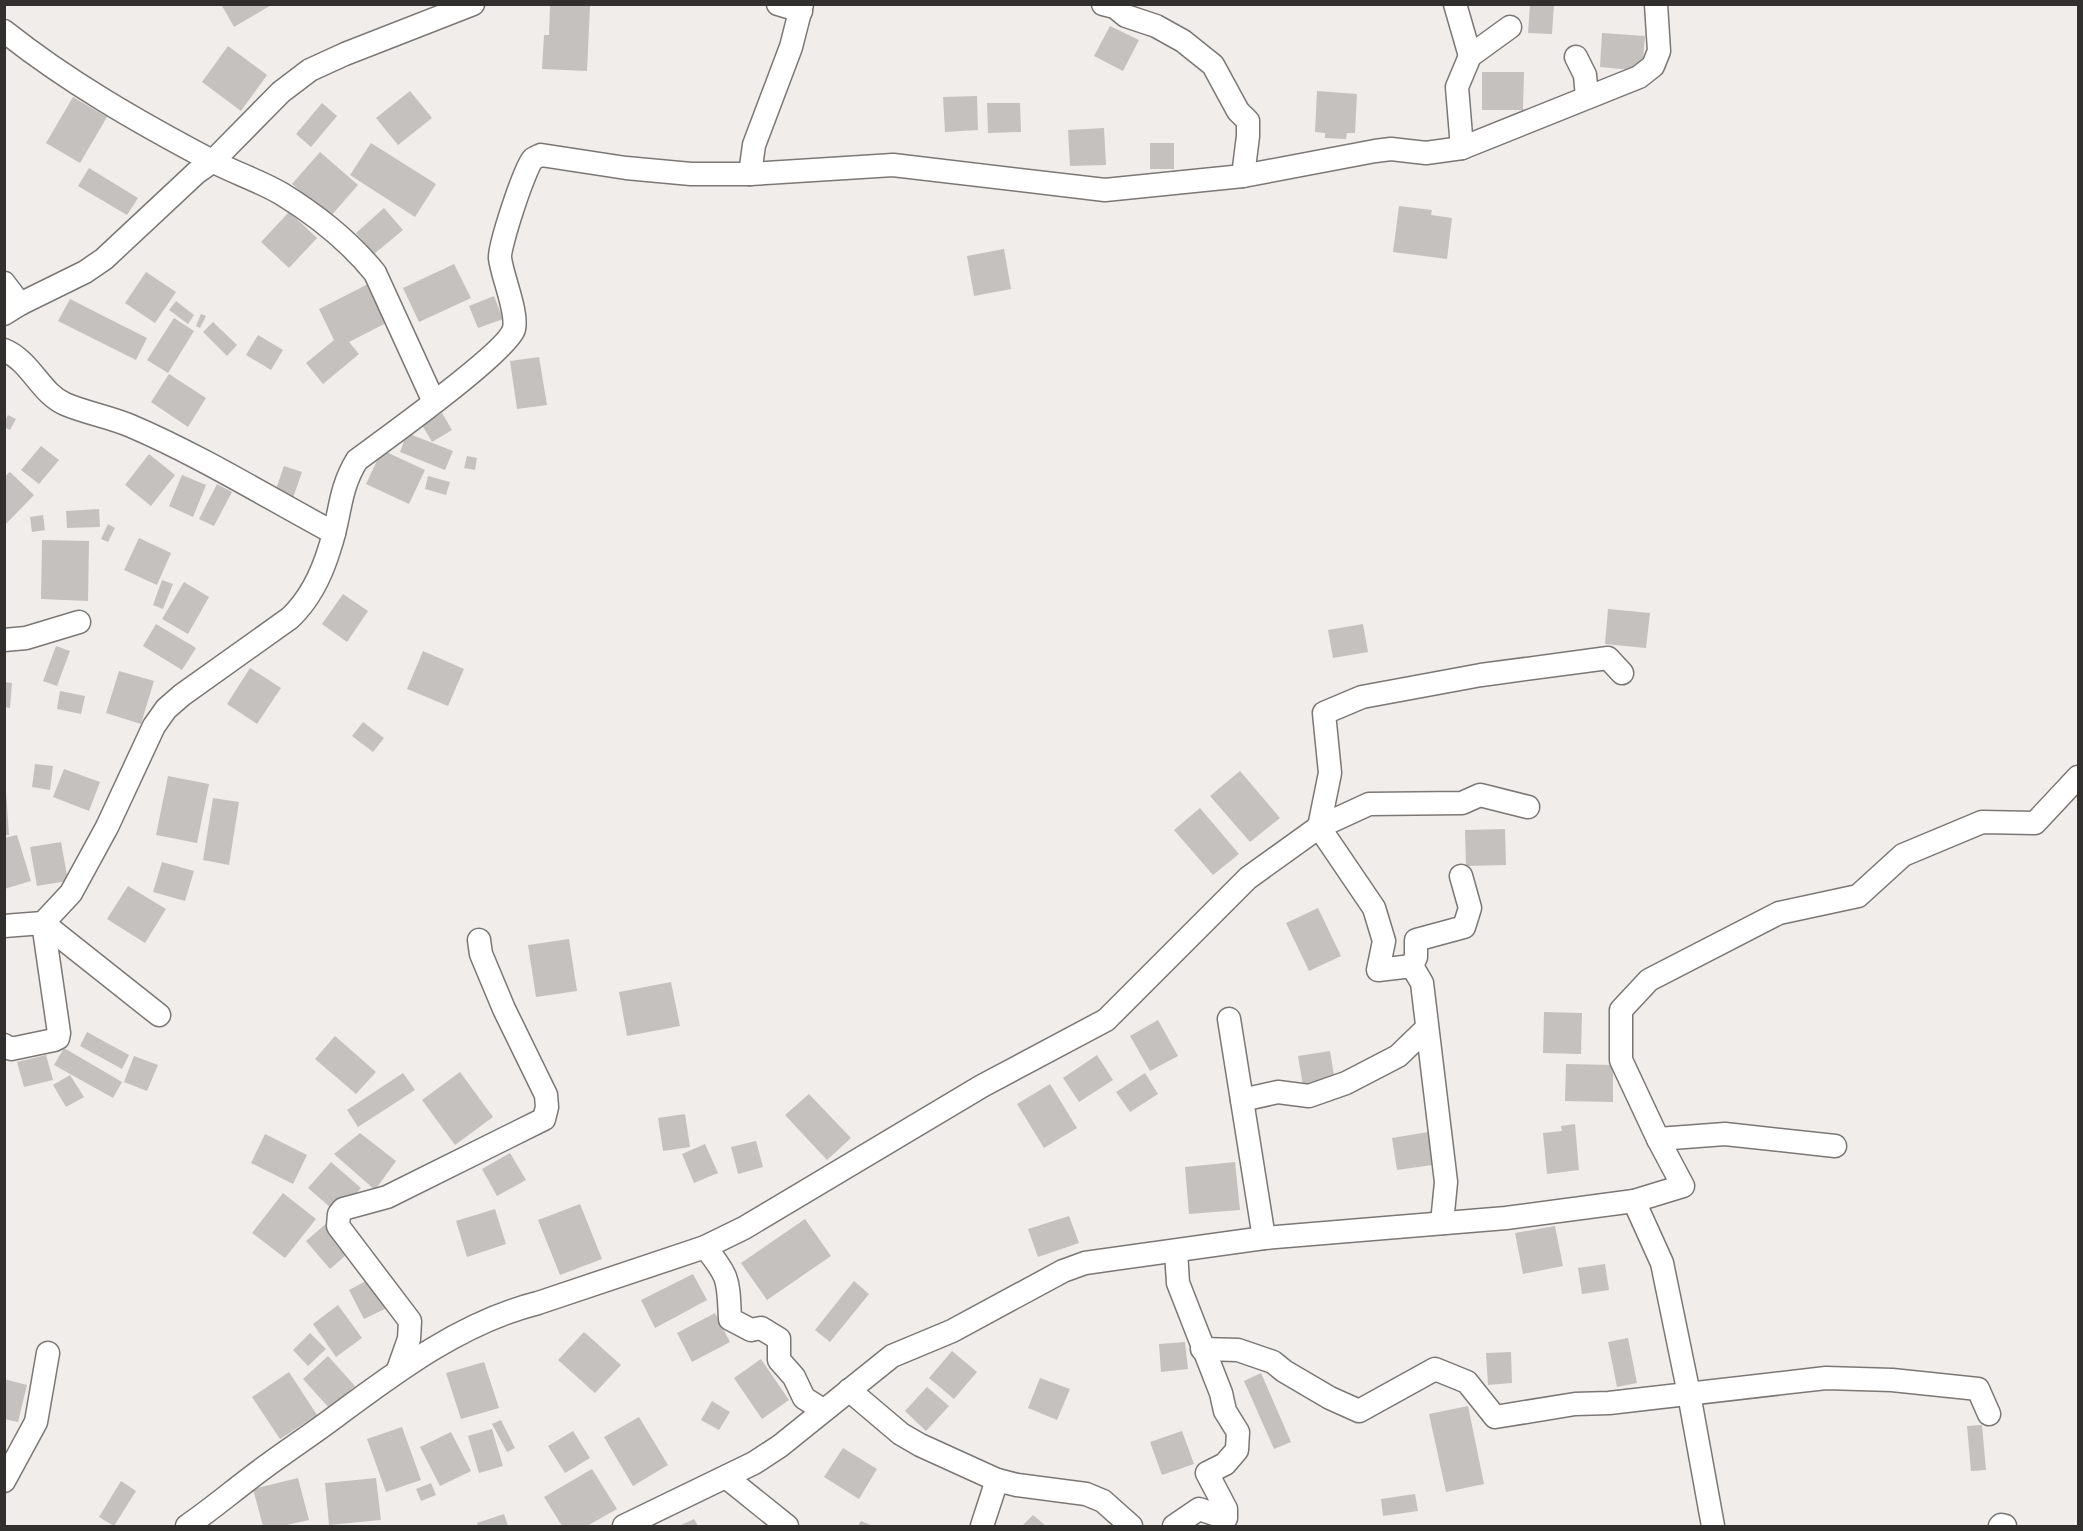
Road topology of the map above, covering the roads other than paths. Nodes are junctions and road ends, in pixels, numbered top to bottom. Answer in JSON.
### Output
{"nodes":[{"id":1,"x":473,"y":4,"type":"edge"},
{"id":2,"x":778,"y":4,"type":"edge"},
{"id":3,"x":1103,"y":4,"type":"edge"},
{"id":4,"x":1455,"y":4,"type":"edge"},
{"id":5,"x":1656,"y":4,"type":"edge"},
{"id":6,"x":801,"y":8,"type":"edge"},
{"id":7,"x":1510,"y":27,"type":"dead end"},
{"id":8,"x":4,"y":30,"type":"edge"},
{"id":9,"x":1470,"y":56,"type":"junction"},
{"id":10,"x":1576,"y":57,"type":"dead end"},
{"id":11,"x":1587,"y":97,"type":"junction"},
{"id":12,"x":1462,"y":148,"type":"junction"},
{"id":13,"x":213,"y":161,"type":"junction"},
{"id":14,"x":750,"y":174,"type":"junction"},
{"id":15,"x":1243,"y":176,"type":"junction"},
{"id":16,"x":4,"y":283,"type":"edge"},
{"id":17,"x":12,"y":309,"type":"edge"},
{"id":18,"x":4,"y":350,"type":"edge"},
{"id":19,"x":434,"y":402,"type":"junction"},
{"id":20,"x":334,"y":533,"type":"junction"},
{"id":21,"x":79,"y":622,"type":"dead end"},
{"id":22,"x":4,"y":640,"type":"edge"},
{"id":23,"x":1622,"y":673,"type":"dead end"},
{"id":24,"x":2079,"y":777,"type":"edge"},
{"id":25,"x":1528,"y":807,"type":"dead end"},
{"id":26,"x":1319,"y":826,"type":"junction"},
{"id":27,"x":1461,"y":876,"type":"dead end"},
{"id":28,"x":44,"y":923,"type":"junction"},
{"id":29,"x":4,"y":926,"type":"edge"},
{"id":30,"x":479,"y":940,"type":"dead end"},
{"id":31,"x":1412,"y":966,"type":"junction"},
{"id":32,"x":159,"y":1015,"type":"dead end"},
{"id":33,"x":1229,"y":1019,"type":"dead end"},
{"id":34,"x":1427,"y":1028,"type":"junction"},
{"id":35,"x":4,"y":1045,"type":"edge"},
{"id":36,"x":1242,"y":1100,"type":"junction"},
{"id":37,"x":1658,"y":1139,"type":"junction"},
{"id":38,"x":1835,"y":1146,"type":"dead end"},
{"id":39,"x":1634,"y":1202,"type":"junction"},
{"id":40,"x":1442,"y":1223,"type":"junction"},
{"id":41,"x":1264,"y":1238,"type":"junction"},
{"id":42,"x":705,"y":1247,"type":"junction"},
{"id":43,"x":1176,"y":1251,"type":"junction"},
{"id":44,"x":1202,"y":1349,"type":"junction"},
{"id":45,"x":48,"y":1353,"type":"dead end"},
{"id":46,"x":398,"y":1370,"type":"junction"},
{"id":47,"x":849,"y":1390,"type":"junction"},
{"id":48,"x":1689,"y":1394,"type":"junction"},
{"id":49,"x":823,"y":1410,"type":"junction"},
{"id":50,"x":1989,"y":1414,"type":"dead end"},
{"id":51,"x":726,"y":1477,"type":"junction"},
{"id":52,"x":997,"y":1480,"type":"junction"},
{"id":53,"x":4,"y":1481,"type":"edge"},
{"id":54,"x":188,"y":1527,"type":"edge"},
{"id":55,"x":624,"y":1527,"type":"edge"},
{"id":56,"x":787,"y":1527,"type":"edge"},
{"id":57,"x":982,"y":1527,"type":"edge"},
{"id":58,"x":1131,"y":1527,"type":"edge"},
{"id":59,"x":1174,"y":1527,"type":"edge"},
{"id":60,"x":1713,"y":1527,"type":"edge"},
{"id":61,"x":2000,"y":1527,"type":"edge"},
{"id":62,"x":2005,"y":1527,"type":"edge"}],
"edges":[{"from":1,"to":13,"type":"street"},
{"from":2,"to":6,"type":"street"},
{"from":3,"to":15,"type":"street"},
{"from":4,"to":9,"type":"street"},
{"from":5,"to":11,"type":"street"},
{"from":6,"to":14,"type":"street"},
{"from":7,"to":9,"type":"street"},
{"from":8,"to":13,"type":"street"},
{"from":9,"to":12,"type":"street"},
{"from":10,"to":11,"type":"street"},
{"from":11,"to":12,"type":"street"},
{"from":12,"to":15,"type":"street"},
{"from":13,"to":17,"type":"street"},
{"from":13,"to":19,"type":"street"},
{"from":14,"to":15,"type":"street"},
{"from":14,"to":19,"type":"street"},
{"from":16,"to":17,"type":"street"},
{"from":18,"to":20,"type":"street"},
{"from":19,"to":20,"type":"street"},
{"from":20,"to":28,"type":"street"},
{"from":21,"to":22,"type":"street"},
{"from":23,"to":26,"type":"street"},
{"from":24,"to":37,"type":"street"},
{"from":25,"to":26,"type":"street"},
{"from":26,"to":31,"type":"street"},
{"from":26,"to":42,"type":"street"},
{"from":27,"to":31,"type":"street"},
{"from":28,"to":29,"type":"street"},
{"from":28,"to":32,"type":"street"},
{"from":28,"to":35,"type":"street"},
{"from":30,"to":46,"type":"street"},
{"from":31,"to":34,"type":"street"},
{"from":33,"to":36,"type":"street"},
{"from":34,"to":36,"type":"street"},
{"from":34,"to":40,"type":"street"},
{"from":36,"to":41,"type":"street"},
{"from":37,"to":38,"type":"street"},
{"from":37,"to":39,"type":"street"},
{"from":39,"to":40,"type":"street"},
{"from":39,"to":48,"type":"street"},
{"from":40,"to":41,"type":"street"},
{"from":41,"to":43,"type":"street"},
{"from":42,"to":46,"type":"street"},
{"from":42,"to":49,"type":"street"},
{"from":43,"to":44,"type":"street"},
{"from":43,"to":47,"type":"street"},
{"from":44,"to":48,"type":"street"},
{"from":44,"to":59,"type":"street"},
{"from":45,"to":53,"type":"street"},
{"from":46,"to":54,"type":"street"},
{"from":47,"to":49,"type":"street"},
{"from":47,"to":52,"type":"street"},
{"from":48,"to":50,"type":"street"},
{"from":48,"to":60,"type":"street"},
{"from":49,"to":51,"type":"street"},
{"from":51,"to":55,"type":"street"},
{"from":51,"to":56,"type":"street"},
{"from":52,"to":57,"type":"street"},
{"from":52,"to":58,"type":"street"},
{"from":61,"to":62,"type":"street"}]}
